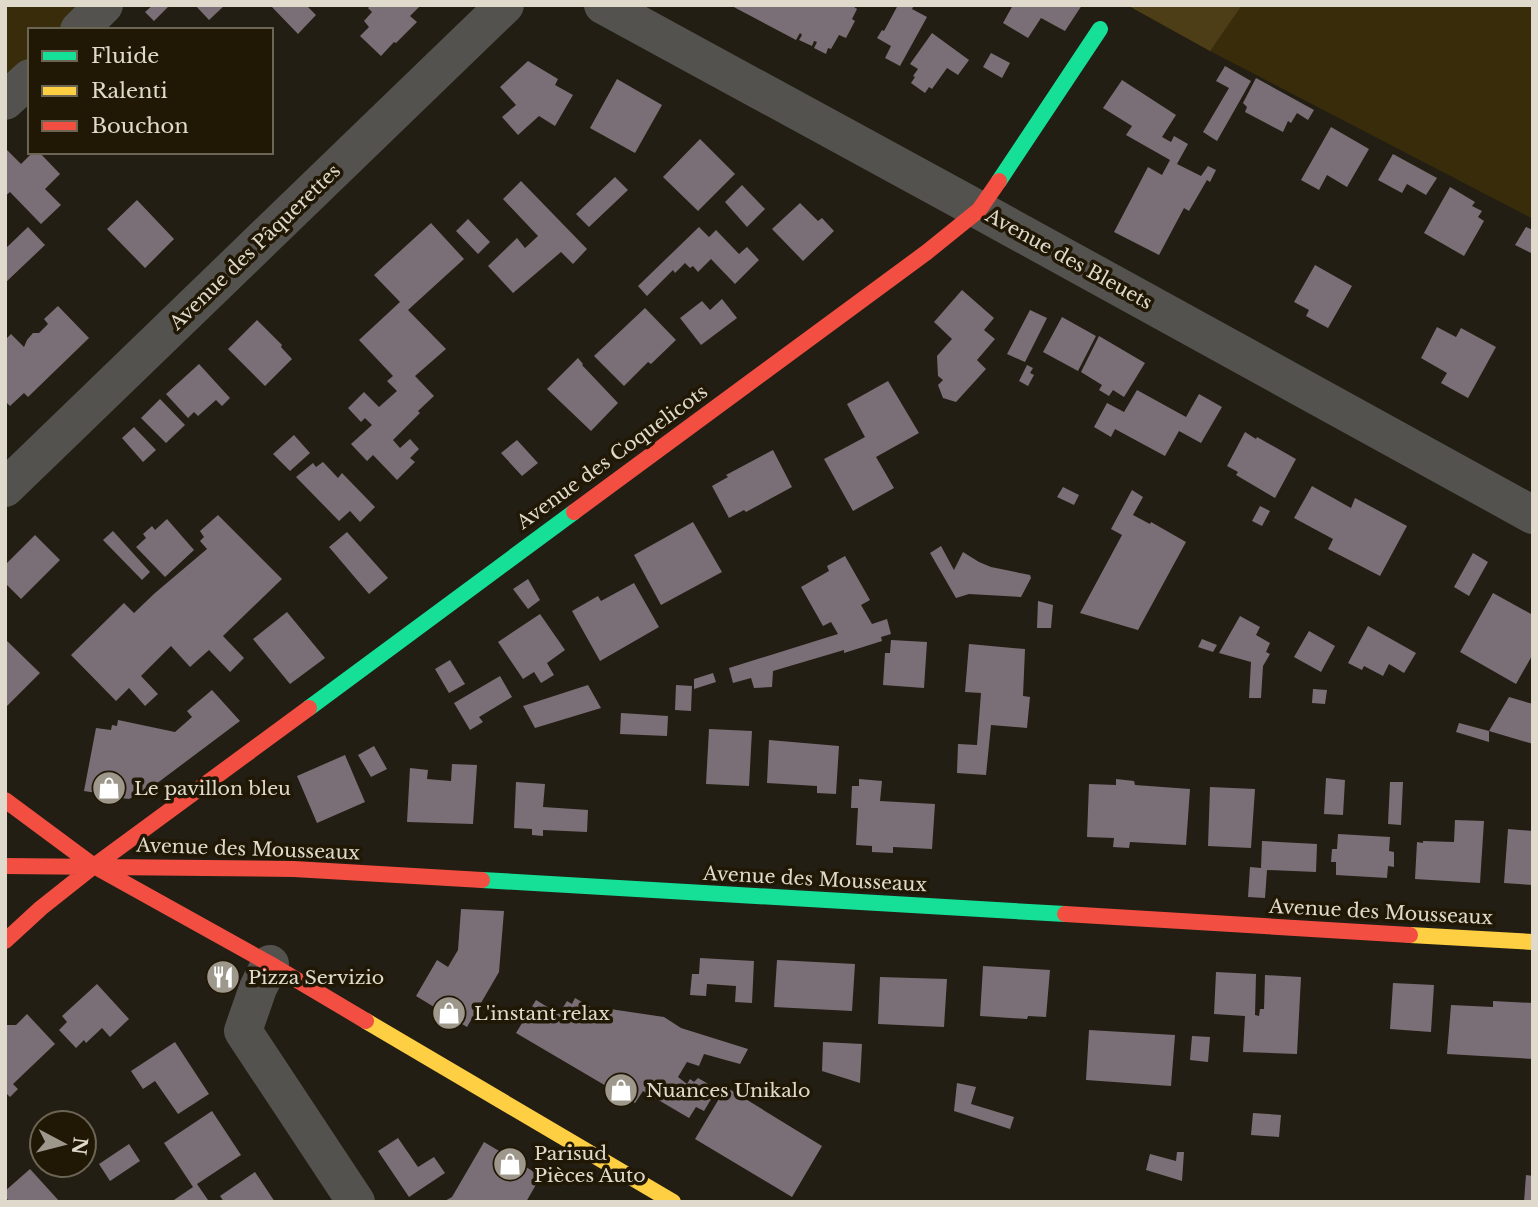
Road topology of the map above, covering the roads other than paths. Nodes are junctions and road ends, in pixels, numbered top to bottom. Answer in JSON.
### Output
{"nodes":[{"id":1,"x":104,"y":5,"type":"edge"},
{"id":2,"x":505,"y":5,"type":"edge"},
{"id":3,"x":603,"y":5,"type":"edge"},
{"id":4,"x":81,"y":28,"type":"edge"},
{"id":5,"x":1100,"y":29,"type":"dead end"},
{"id":6,"x":28,"y":80,"type":"edge"},
{"id":7,"x":5,"y":102,"type":"edge"},
{"id":8,"x":979,"y":210,"type":"junction"},
{"id":9,"x":5,"y":488,"type":"edge"},
{"id":10,"x":1533,"y":515,"type":"edge"},
{"id":11,"x":5,"y":800,"type":"edge"},
{"id":12,"x":5,"y":866,"type":"edge"},
{"id":13,"x":94,"y":866,"type":"junction"},
{"id":14,"x":5,"y":942,"type":"edge"},
{"id":15,"x":1533,"y":942,"type":"edge"},
{"id":16,"x":270,"y":964,"type":"junction"},
{"id":17,"x":356,"y":1202,"type":"edge"},
{"id":18,"x":673,"y":1202,"type":"edge"}],
"edges":[{"from":1,"to":4,"type":"street"},
{"from":2,"to":9,"type":"street","name":"Avenue des Pâquerettes"},
{"from":3,"to":8,"type":"street","name":"Avenue des Bleuets"},
{"from":5,"to":8,"type":"street","name":"Avenue des Coquelicots"},
{"from":6,"to":7,"type":"street"},
{"from":8,"to":10,"type":"street","name":"Avenue des Bleuets"},
{"from":8,"to":13,"type":"street","name":"Avenue des Coquelicots"},
{"from":11,"to":13,"type":"street"},
{"from":12,"to":13,"type":"street","name":"Avenue des Mousseaux"},
{"from":13,"to":14,"type":"street","name":"Avenue des Coquelicots"},
{"from":13,"to":15,"type":"street","name":"Avenue des Mousseaux"},
{"from":13,"to":16,"type":"street"},
{"from":16,"to":17,"type":"street"},
{"from":16,"to":18,"type":"street"}]}
